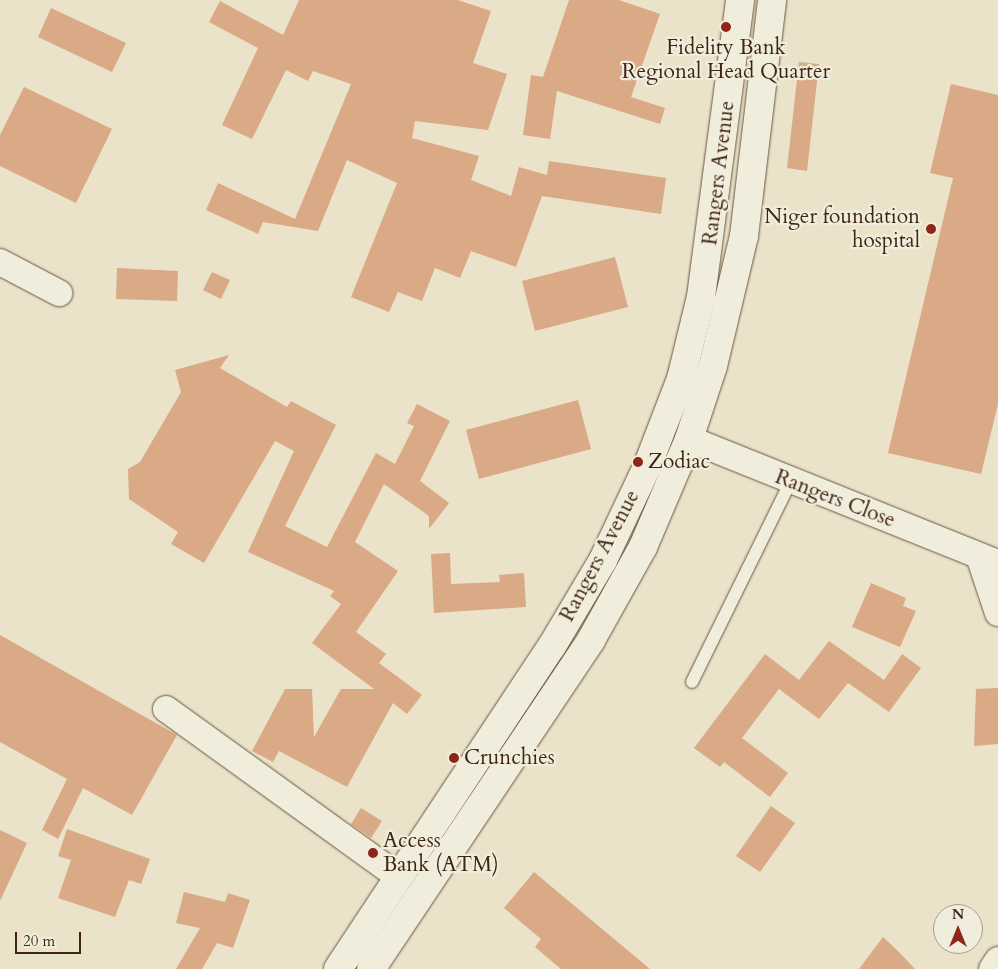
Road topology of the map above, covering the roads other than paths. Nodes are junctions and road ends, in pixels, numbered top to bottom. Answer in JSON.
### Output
{"nodes":[{"id":1,"x":740,"y":0,"type":"edge"},
{"id":2,"x":772,"y":0,"type":"edge"},
{"id":3,"x":0,"y":262,"type":"edge"},
{"id":4,"x":59,"y":293,"type":"dead end"},
{"id":5,"x":689,"y":440,"type":"junction"},
{"id":6,"x":790,"y":483,"type":"junction"},
{"id":7,"x":989,"y":561,"type":"edge"},
{"id":8,"x":998,"y":613,"type":"edge"},
{"id":9,"x":692,"y":682,"type":"dead end"},
{"id":10,"x":166,"y":709,"type":"dead end"},
{"id":11,"x":396,"y":875,"type":"junction"},
{"id":12,"x":998,"y":960,"type":"edge"},
{"id":13,"x":338,"y":969,"type":"edge"},
{"id":14,"x":371,"y":969,"type":"edge"},
{"id":15,"x":992,"y":969,"type":"edge"}],
"edges":[{"from":1,"to":11,"type":"main road","name":"Rangers Avenue"},
{"from":2,"to":5,"type":"main road","name":"Rangers Avenue"},
{"from":3,"to":4,"type":"street"},
{"from":5,"to":6,"type":"street","name":"Rangers Close"},
{"from":5,"to":14,"type":"main road","name":"Rangers Avenue"},
{"from":6,"to":7,"type":"street","name":"Rangers Close"},
{"from":6,"to":9,"type":"lane"},
{"from":7,"to":8,"type":"street","name":"Rangers Close"},
{"from":10,"to":11,"type":"street"},
{"from":11,"to":13,"type":"main road","name":"Rangers Avenue"},
{"from":12,"to":15,"type":"street"}]}
